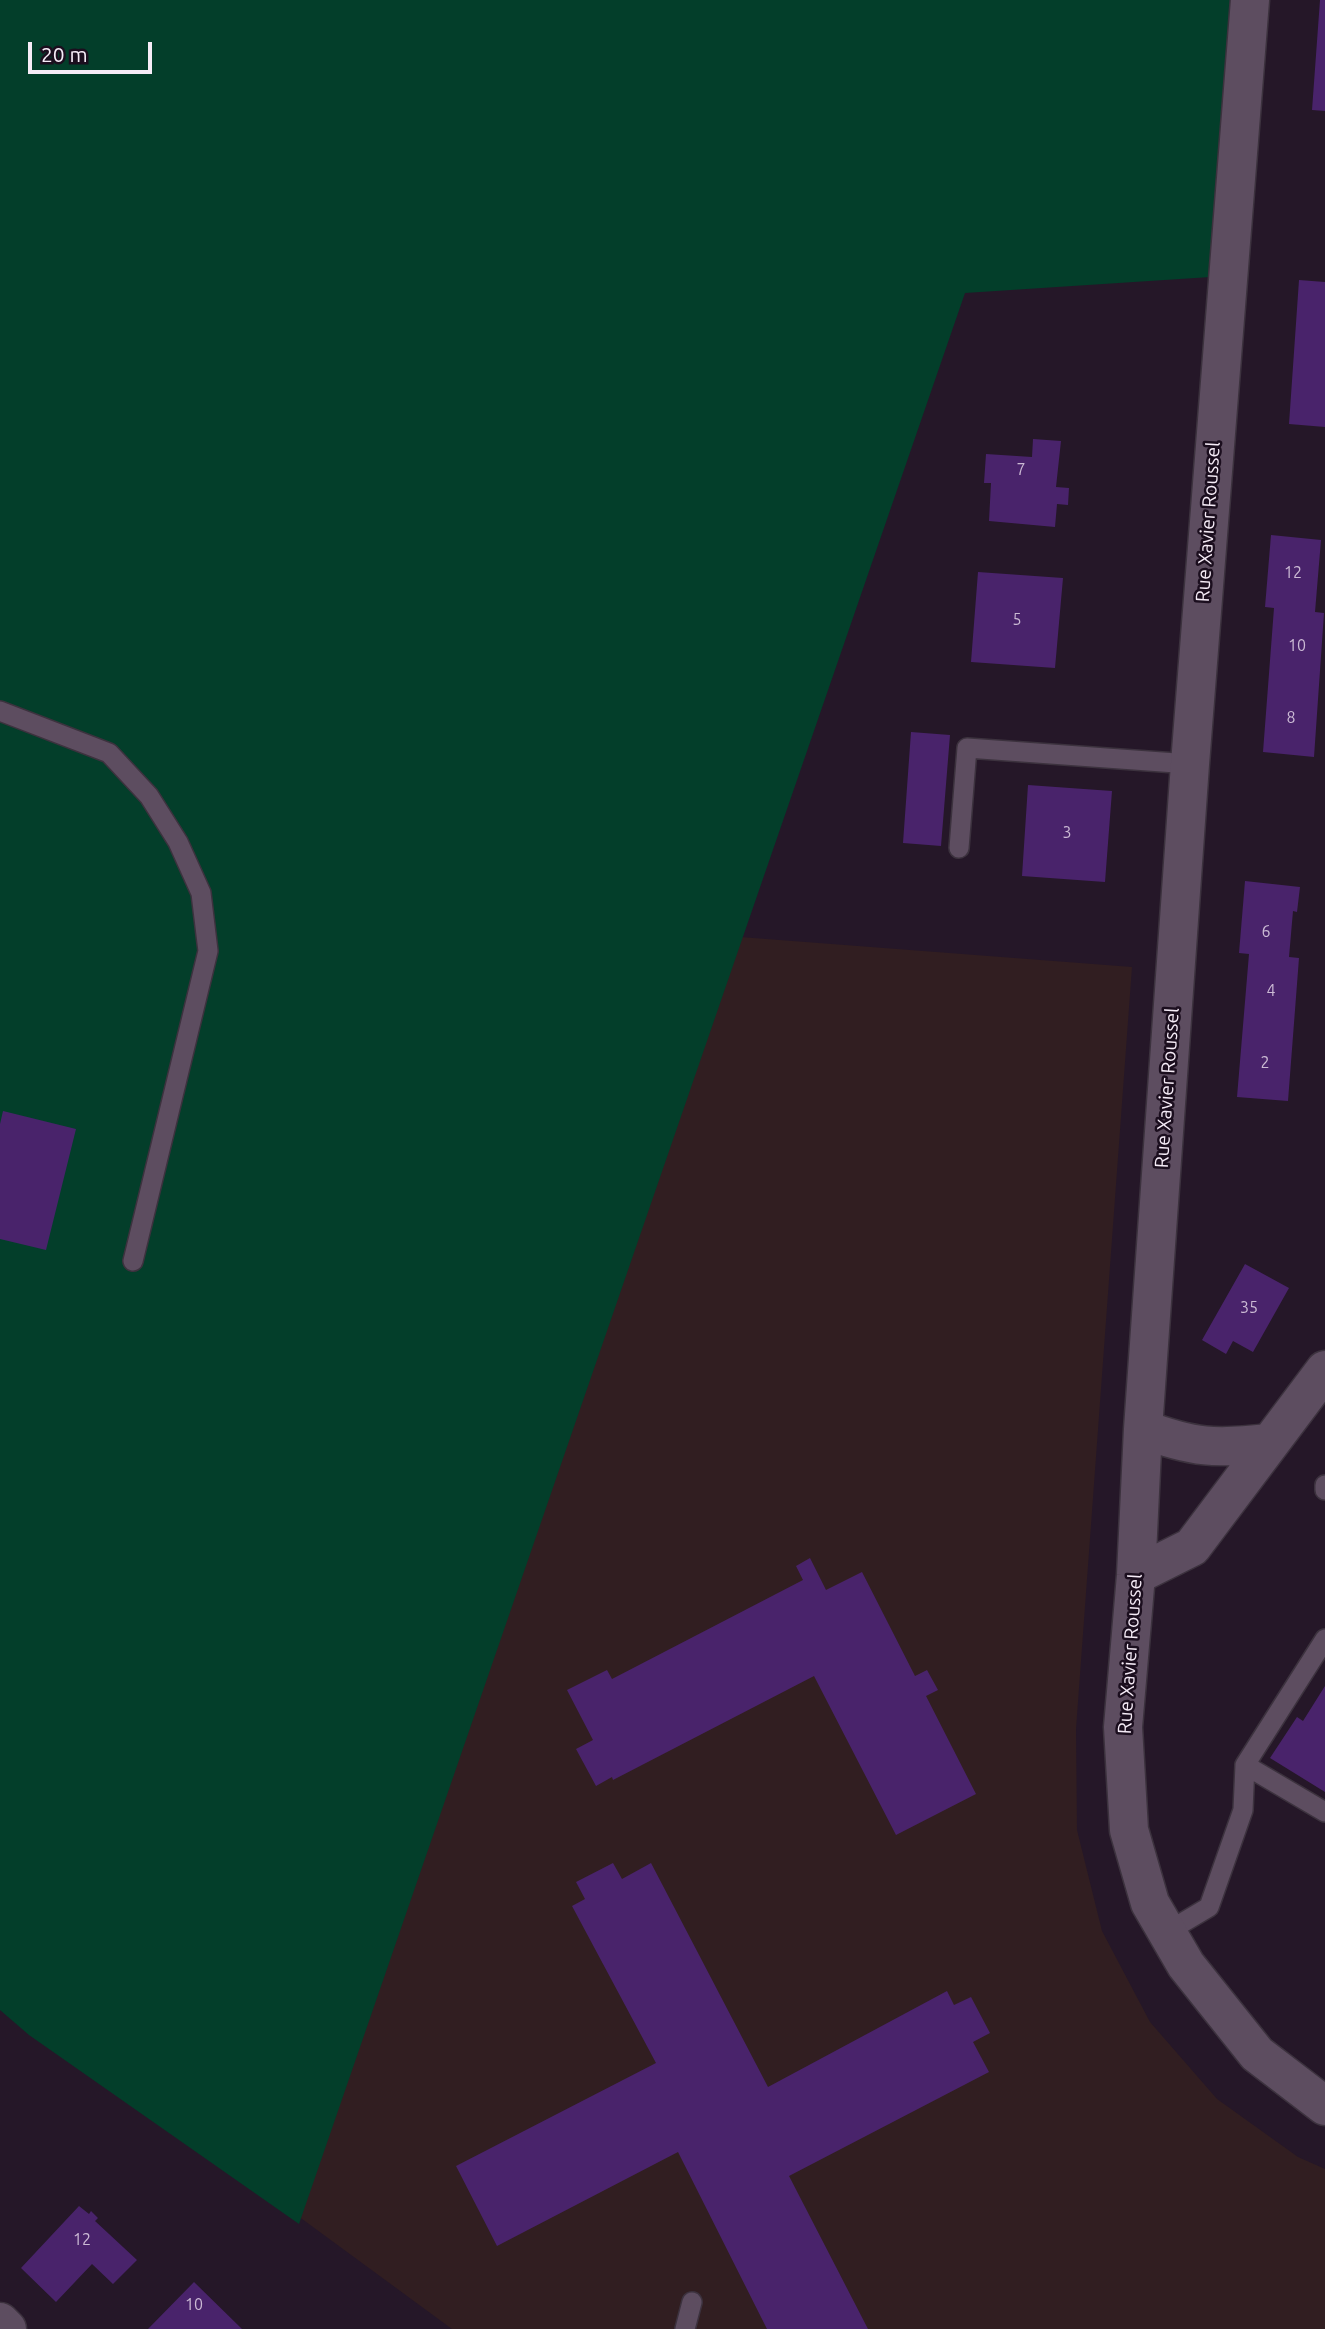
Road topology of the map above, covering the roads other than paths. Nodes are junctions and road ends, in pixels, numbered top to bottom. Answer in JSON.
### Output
{"nodes":[{"id":1,"x":1250,"y":0,"type":"edge"},
{"id":2,"x":0,"y":711,"type":"edge"},
{"id":3,"x":1190,"y":764,"type":"junction"},
{"id":4,"x":960,"y":848,"type":"dead end"},
{"id":5,"x":133,"y":1261,"type":"dead end"},
{"id":6,"x":1325,"y":1370,"type":"edge"},
{"id":7,"x":1143,"y":1429,"type":"junction"},
{"id":8,"x":1269,"y":1443,"type":"junction"},
{"id":9,"x":1136,"y":1575,"type":"junction"},
{"id":10,"x":1325,"y":1639,"type":"edge"},
{"id":11,"x":1245,"y":1765,"type":"junction"},
{"id":12,"x":1325,"y":1812,"type":"edge"},
{"id":13,"x":1167,"y":1932,"type":"junction"},
{"id":14,"x":1325,"y":2106,"type":"edge"},
{"id":15,"x":692,"y":2302,"type":"dead end"},
{"id":16,"x":0,"y":2322,"type":"edge"},
{"id":17,"x":7,"y":2329,"type":"edge"},
{"id":18,"x":685,"y":2329,"type":"edge"}],
"edges":[{"from":1,"to":3,"type":"street","name":"Rue Xavier Roussel"},
{"from":2,"to":5,"type":"lane"},
{"from":3,"to":4,"type":"lane"},
{"from":3,"to":7,"type":"street","name":"Rue Xavier Roussel"},
{"from":6,"to":8,"type":"street"},
{"from":7,"to":8,"type":"street"},
{"from":7,"to":9,"type":"street","name":"Rue Xavier Roussel"},
{"from":8,"to":9,"type":"street"},
{"from":9,"to":13,"type":"street","name":"Rue Xavier Roussel"},
{"from":10,"to":11,"type":"lane"},
{"from":11,"to":12,"type":"lane"},
{"from":11,"to":13,"type":"lane"},
{"from":13,"to":14,"type":"street","name":"Rue Xavier Roussel"},
{"from":15,"to":18,"type":"lane"},
{"from":16,"to":17,"type":"street"}]}
